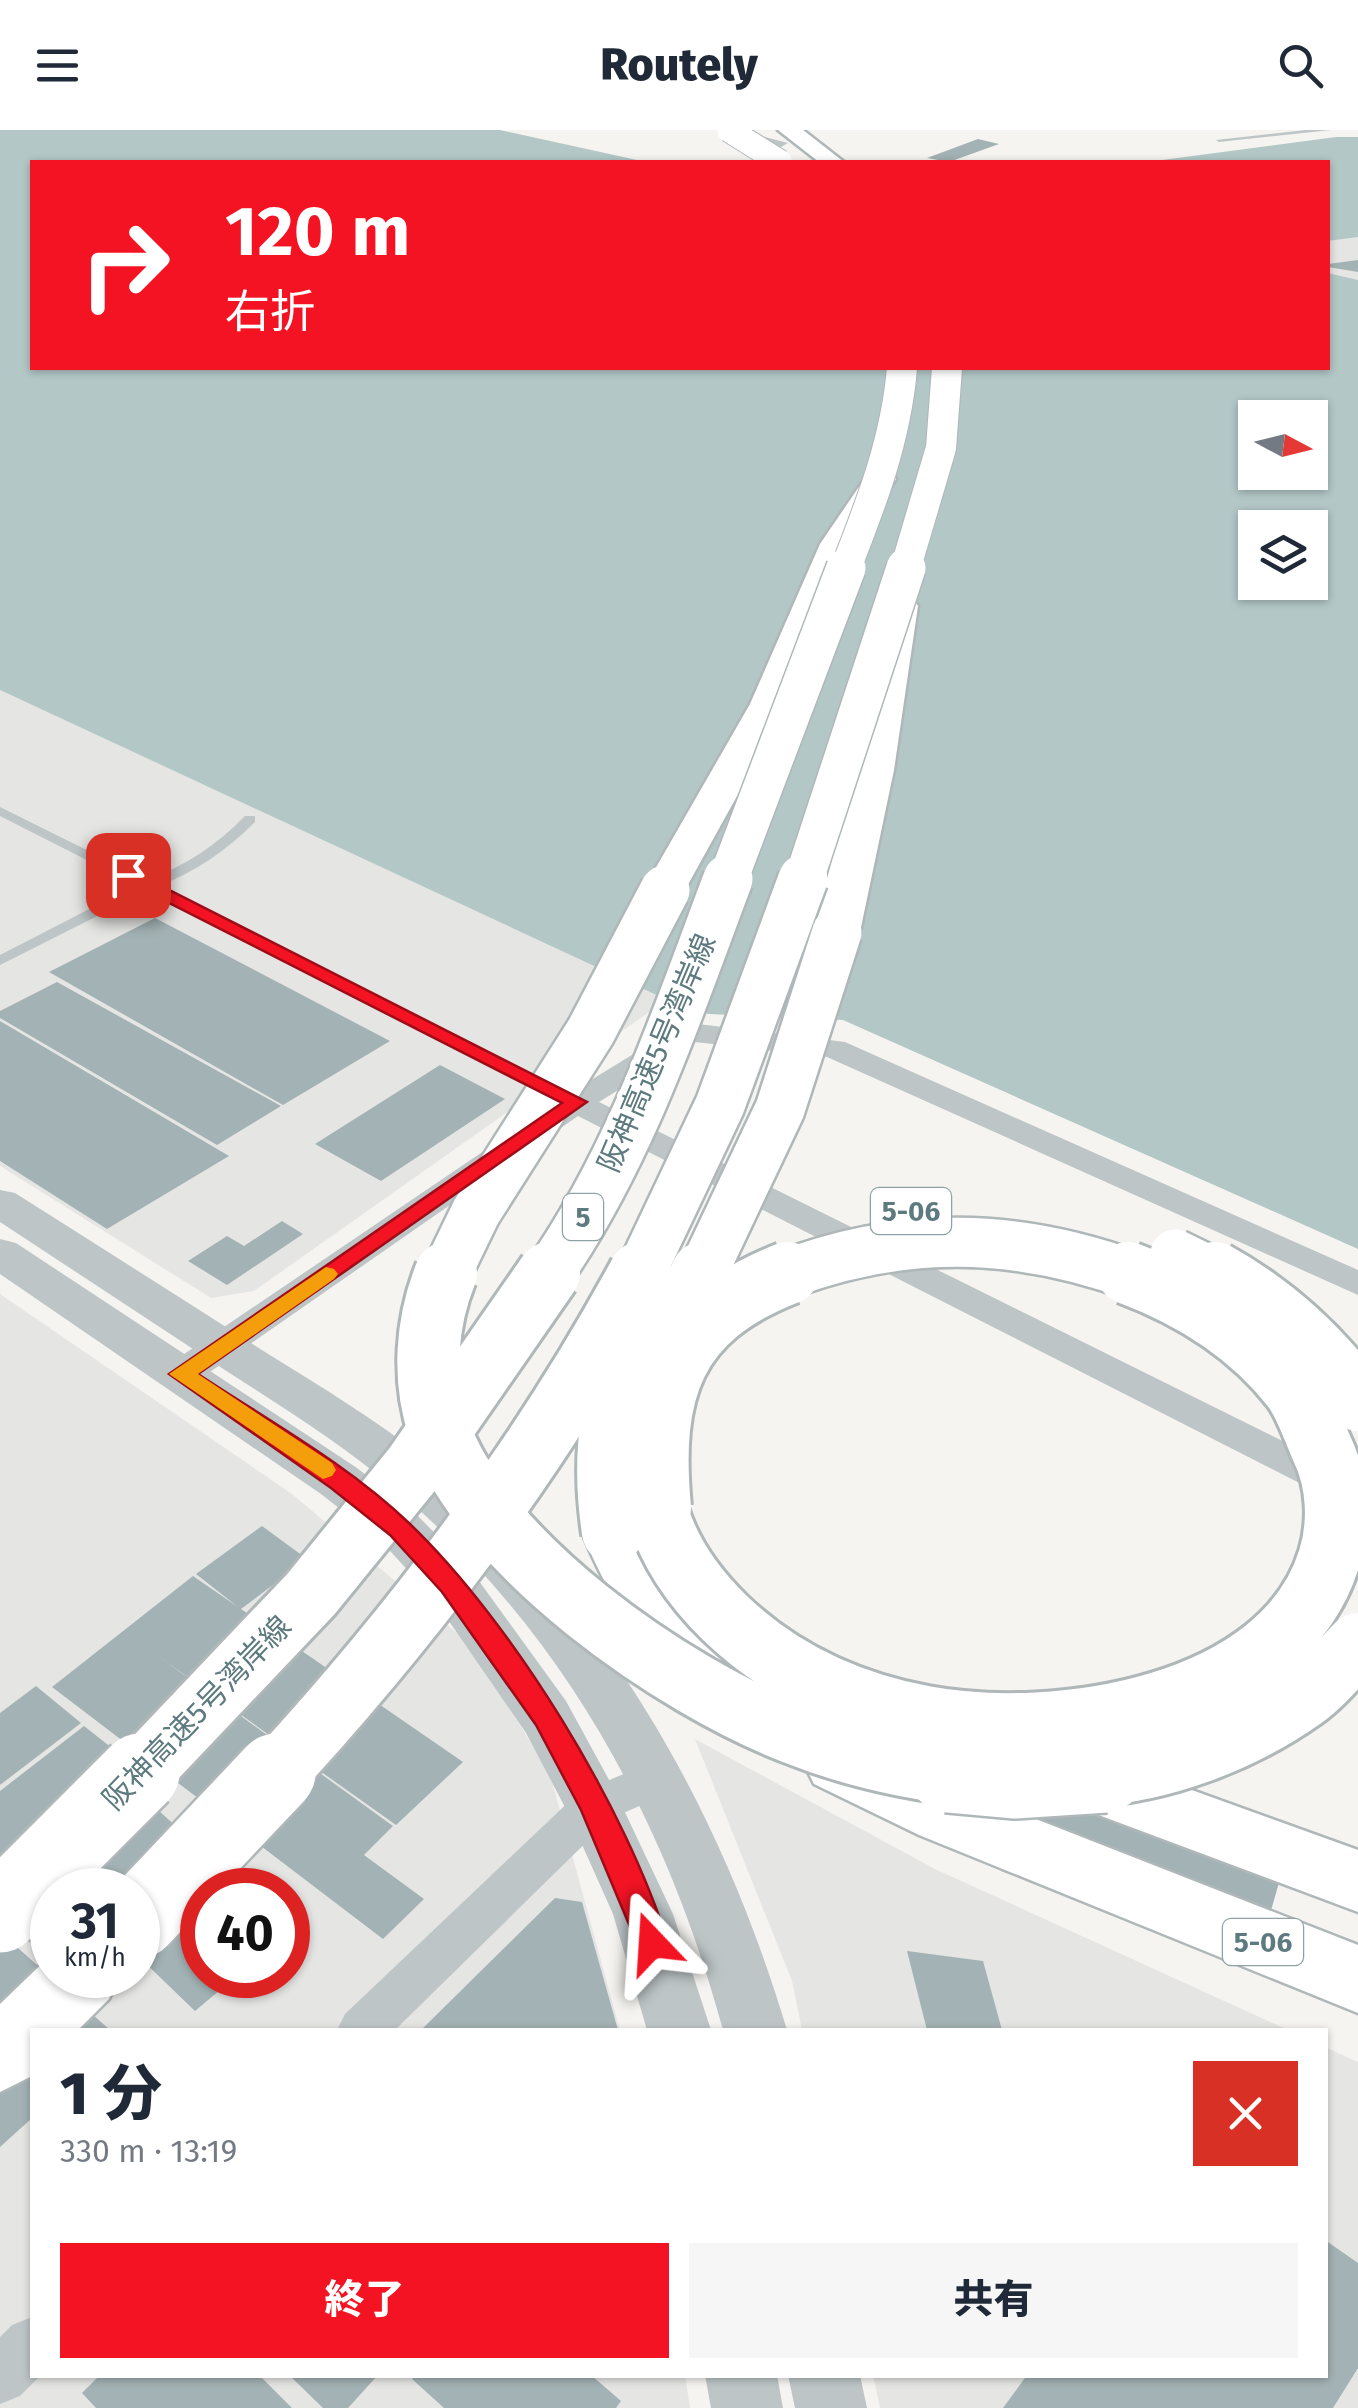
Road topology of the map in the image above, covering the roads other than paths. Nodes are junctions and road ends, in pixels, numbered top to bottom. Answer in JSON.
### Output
{"nodes":[{"id":1,"x":721,"y":130,"type":"edge"},
{"id":2,"x":729,"y":130,"type":"edge"},
{"id":3,"x":754,"y":130,"type":"edge"},
{"id":4,"x":814,"y":130,"type":"edge"},
{"id":5,"x":1328,"y":130,"type":"edge"},
{"id":6,"x":1219,"y":140,"type":"dead end"},
{"id":7,"x":784,"y":145,"type":"edge"},
{"id":8,"x":795,"y":160,"type":"edge"},
{"id":9,"x":827,"y":160,"type":"edge"},
{"id":10,"x":848,"y":160,"type":"edge"},
{"id":11,"x":902,"y":370,"type":"edge"},
{"id":12,"x":946,"y":370,"type":"edge"},
{"id":13,"x":880,"y":479,"type":"junction"},
{"id":14,"x":904,"y":574,"type":"junction"},
{"id":15,"x":0,"y":811,"type":"edge"},
{"id":16,"x":250,"y":819,"type":"dead end"},
{"id":17,"x":148,"y":884,"type":"junction"},
{"id":18,"x":0,"y":961,"type":"edge"},
{"id":19,"x":576,"y":1102,"type":"junction"},
{"id":20,"x":0,"y":1203,"type":"edge"},
{"id":21,"x":0,"y":1253,"type":"edge"},
{"id":22,"x":1358,"y":1284,"type":"edge"},
{"id":23,"x":201,"y":1360,"type":"junction"},
{"id":24,"x":1358,"y":1400,"type":"edge"},
{"id":25,"x":1358,"y":1495,"type":"edge"},
{"id":26,"x":637,"y":1520,"type":"junction"},
{"id":27,"x":1358,"y":1644,"type":"edge"},
{"id":28,"x":656,"y":1779,"type":"junction"},
{"id":29,"x":594,"y":1806,"type":"junction"},
{"id":30,"x":1358,"y":1881,"type":"edge"},
{"id":31,"x":160,"y":1895,"type":"edge"},
{"id":32,"x":0,"y":1913,"type":"edge"},
{"id":33,"x":1358,"y":1979,"type":"edge"},
{"id":34,"x":59,"y":1998,"type":"edge"},
{"id":35,"x":364,"y":2028,"type":"edge"},
{"id":36,"x":678,"y":2028,"type":"edge"},
{"id":37,"x":754,"y":2028,"type":"edge"},
{"id":38,"x":0,"y":2056,"type":"edge"},
{"id":39,"x":30,"y":2347,"type":"edge"},
{"id":40,"x":0,"y":2376,"type":"edge"},
{"id":41,"x":742,"y":2378,"type":"edge"},
{"id":42,"x":825,"y":2378,"type":"edge"},
{"id":43,"x":747,"y":2408,"type":"edge"},
{"id":44,"x":830,"y":2408,"type":"edge"}],
"edges":[{"from":1,"to":7,"type":"street"},
{"from":2,"to":7,"type":"highway","bridge":true},
{"from":3,"to":8,"type":"highway"},
{"from":4,"to":10,"type":"highway"},
{"from":5,"to":6,"type":"lane"},
{"from":7,"to":9,"type":"highway"},
{"from":11,"to":13,"type":"highway","name":"阪神高速5号湾岸線","number":"5","bridge":true},
{"from":12,"to":14,"type":"highway","bridge":true},
{"from":13,"to":27,"type":"highway","bridge":true},
{"from":13,"to":32,"type":"highway","name":"阪神高速5号湾岸線","number":"5","bridge":true},
{"from":14,"to":26,"type":"highway","number":"5-06","bridge":true},
{"from":14,"to":31,"type":"highway","bridge":true},
{"from":15,"to":17,"type":"lane"},
{"from":16,"to":17,"type":"lane"},
{"from":17,"to":18,"type":"lane"},
{"from":17,"to":19,"type":"lane"},
{"from":19,"to":22,"type":"street"},
{"from":19,"to":23,"type":"street"},
{"from":19,"to":25,"type":"street"},
{"from":20,"to":23,"type":"street"},
{"from":21,"to":23,"type":"street"},
{"from":23,"to":28,"type":"street"},
{"from":23,"to":29,"type":"street"},
{"from":24,"to":26,"type":"highway","number":"5-06","bridge":true},
{"from":26,"to":30,"type":"highway","number":"5-06"},
{"from":26,"to":33,"type":"highway","number":"5-06"},
{"from":28,"to":29,"type":"street"},
{"from":28,"to":37,"type":"street"},
{"from":29,"to":35,"type":"street"},
{"from":29,"to":36,"type":"street"},
{"from":34,"to":38,"type":"highway"},
{"from":39,"to":40,"type":"street"},
{"from":41,"to":43,"type":"street"},
{"from":42,"to":44,"type":"street"}]}
